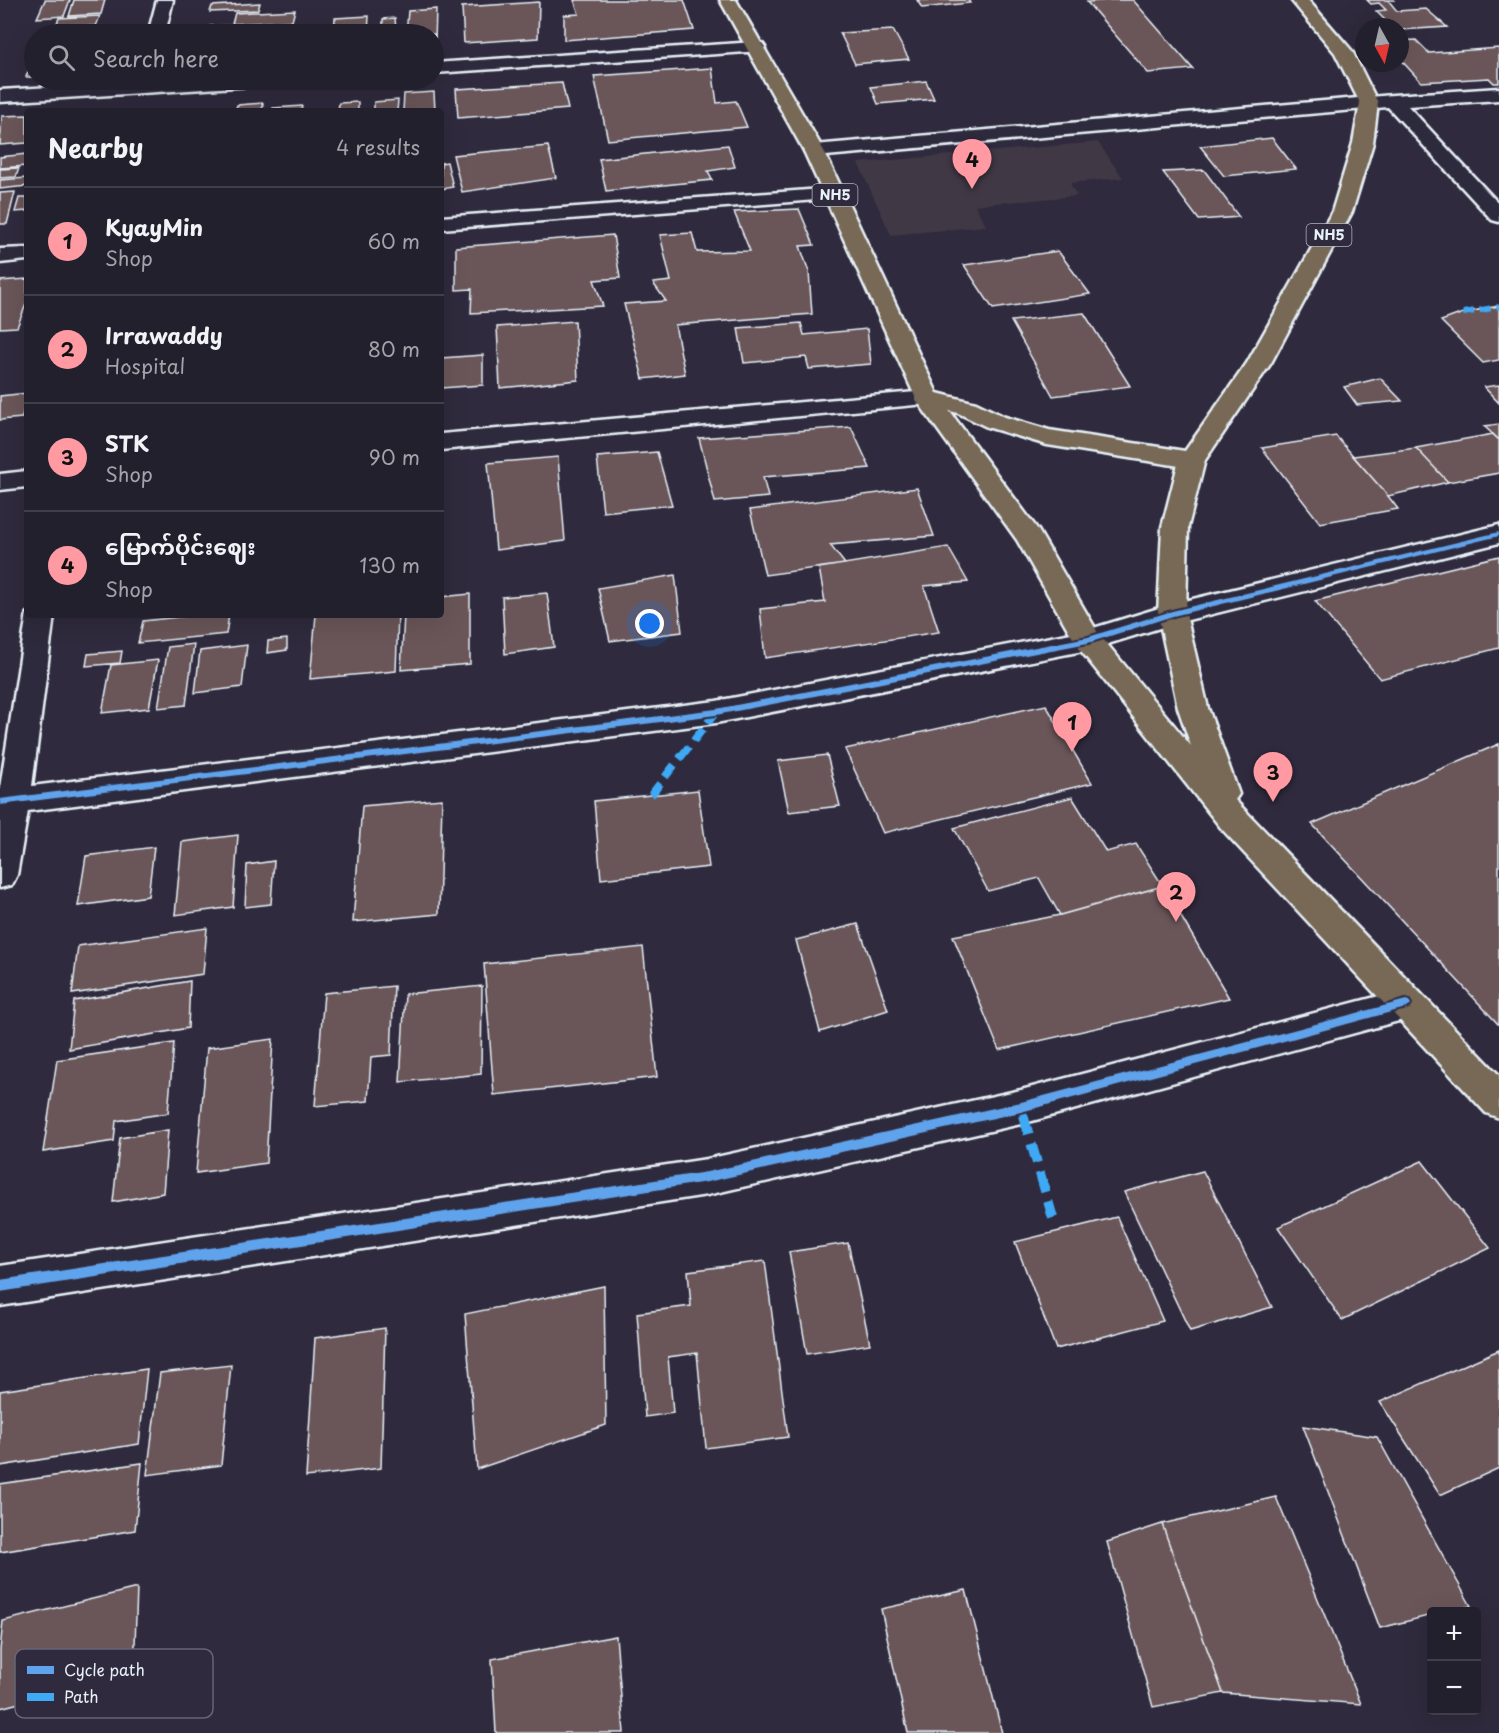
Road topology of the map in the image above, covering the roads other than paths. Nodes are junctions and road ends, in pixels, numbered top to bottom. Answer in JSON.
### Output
{"nodes":[{"id":1,"x":165,"y":0,"type":"edge"},
{"id":2,"x":728,"y":0,"type":"edge"},
{"id":3,"x":1299,"y":0,"type":"edge"},
{"id":4,"x":159,"y":24,"type":"edge"},
{"id":5,"x":756,"y":47,"type":"junction"},
{"id":6,"x":444,"y":67,"type":"edge"},
{"id":7,"x":144,"y":90,"type":"edge"},
{"id":8,"x":1499,"y":94,"type":"edge"},
{"id":9,"x":0,"y":96,"type":"edge"},
{"id":10,"x":1393,"y":101,"type":"junction"},
{"id":11,"x":1369,"y":103,"type":"junction"},
{"id":12,"x":814,"y":151,"type":"junction"},
{"id":13,"x":835,"y":194,"type":"junction"},
{"id":14,"x":1499,"y":216,"type":"edge"},
{"id":15,"x":444,"y":224,"type":"edge"},
{"id":16,"x":24,"y":254,"type":"edge"},
{"id":17,"x":0,"y":256,"type":"edge"},
{"id":18,"x":927,"y":398,"type":"junction"},
{"id":19,"x":444,"y":442,"type":"edge"},
{"id":20,"x":1192,"y":460,"type":"junction"},
{"id":21,"x":24,"y":479,"type":"edge"},
{"id":22,"x":0,"y":482,"type":"edge"},
{"id":23,"x":1499,"y":534,"type":"edge"},
{"id":24,"x":1172,"y":614,"type":"junction"},
{"id":25,"x":39,"y":618,"type":"edge"},
{"id":26,"x":1088,"y":640,"type":"junction"},
{"id":27,"x":7,"y":801,"type":"edge"},
{"id":28,"x":1232,"y":819,"type":"junction"},
{"id":29,"x":0,"y":875,"type":"edge"},
{"id":30,"x":1406,"y":1004,"type":"junction"},
{"id":31,"x":1499,"y":1101,"type":"edge"},
{"id":32,"x":0,"y":1286,"type":"edge"}],
"edges":[{"from":1,"to":4,"type":"street"},
{"from":2,"to":5,"type":"main road","number":"NH5"},
{"from":3,"to":11,"type":"main road"},
{"from":5,"to":6,"type":"street"},
{"from":5,"to":12,"type":"main road","number":"NH5"},
{"from":7,"to":9,"type":"street"},
{"from":8,"to":10,"type":"street"},
{"from":10,"to":11,"type":"street"},
{"from":10,"to":14,"type":"street"},
{"from":11,"to":12,"type":"street"},
{"from":11,"to":20,"type":"main road","number":"NH5"},
{"from":12,"to":13,"type":"main road","number":"NH5"},
{"from":13,"to":15,"type":"street"},
{"from":13,"to":18,"type":"main road","number":"NH5"},
{"from":16,"to":17,"type":"street"},
{"from":18,"to":19,"type":"street"},
{"from":18,"to":20,"type":"main road"},
{"from":18,"to":26,"type":"main road"},
{"from":20,"to":24,"type":"main road"},
{"from":21,"to":22,"type":"street"},
{"from":23,"to":24,"type":"street"},
{"from":24,"to":26,"type":"street"},
{"from":24,"to":28,"type":"main road"},
{"from":25,"to":27,"type":"street"},
{"from":26,"to":27,"type":"street"},
{"from":26,"to":28,"type":"main road"},
{"from":27,"to":29,"type":"street"},
{"from":28,"to":30,"type":"main road"},
{"from":30,"to":31,"type":"main road"},
{"from":30,"to":32,"type":"street"}]}
